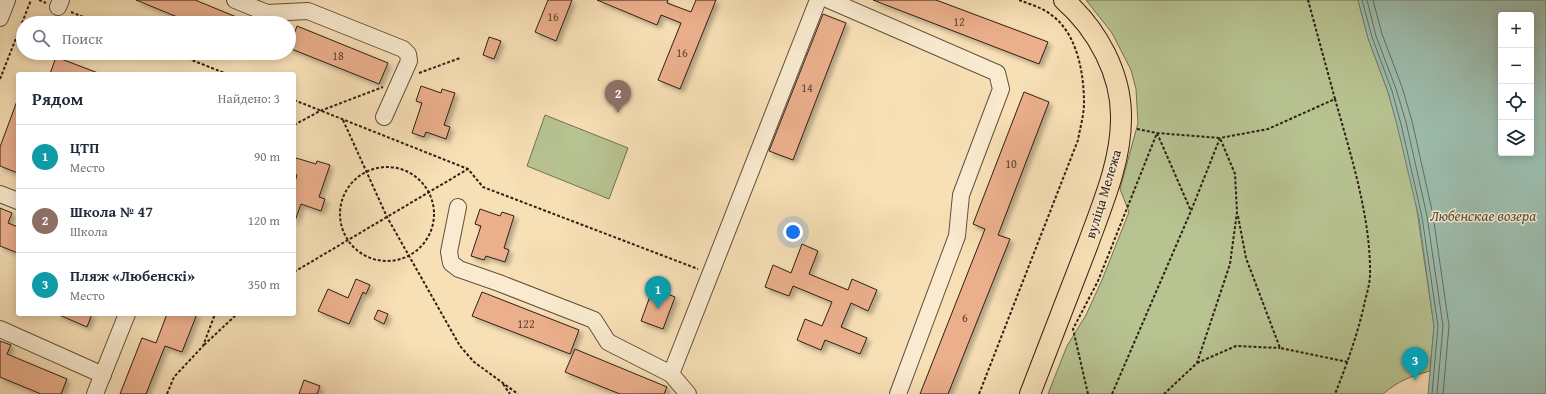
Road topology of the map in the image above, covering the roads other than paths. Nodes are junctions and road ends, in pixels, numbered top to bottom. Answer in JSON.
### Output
{"nodes":[{"id":1,"x":7,"y":0,"type":"edge"},
{"id":2,"x":235,"y":0,"type":"edge"},
{"id":3,"x":818,"y":0,"type":"edge"},
{"id":4,"x":829,"y":0,"type":"edge"},
{"id":5,"x":1064,"y":0,"type":"edge"},
{"id":6,"x":0,"y":18,"type":"edge"},
{"id":7,"x":384,"y":117,"type":"dead end"},
{"id":8,"x":0,"y":194,"type":"edge"},
{"id":9,"x":16,"y":200,"type":"edge"},
{"id":10,"x":458,"y":207,"type":"dead end"},
{"id":11,"x":126,"y":316,"type":"edge"},
{"id":12,"x":0,"y":329,"type":"edge"},
{"id":13,"x":671,"y":374,"type":"junction"},
{"id":14,"x":102,"y":375,"type":"junction"},
{"id":15,"x":95,"y":394,"type":"edge"},
{"id":16,"x":688,"y":394,"type":"edge"},
{"id":17,"x":898,"y":394,"type":"edge"},
{"id":18,"x":1030,"y":394,"type":"edge"}],
"edges":[{"from":1,"to":6,"type":"lane"},
{"from":2,"to":7,"type":"lane"},
{"from":3,"to":13,"type":"lane"},
{"from":4,"to":17,"type":"lane"},
{"from":5,"to":18,"type":"main road","name":"вуліца Мележа"},
{"from":8,"to":9,"type":"lane"},
{"from":10,"to":13,"type":"lane"},
{"from":11,"to":14,"type":"lane"},
{"from":12,"to":14,"type":"lane"},
{"from":13,"to":16,"type":"lane"},
{"from":14,"to":15,"type":"lane"}]}
